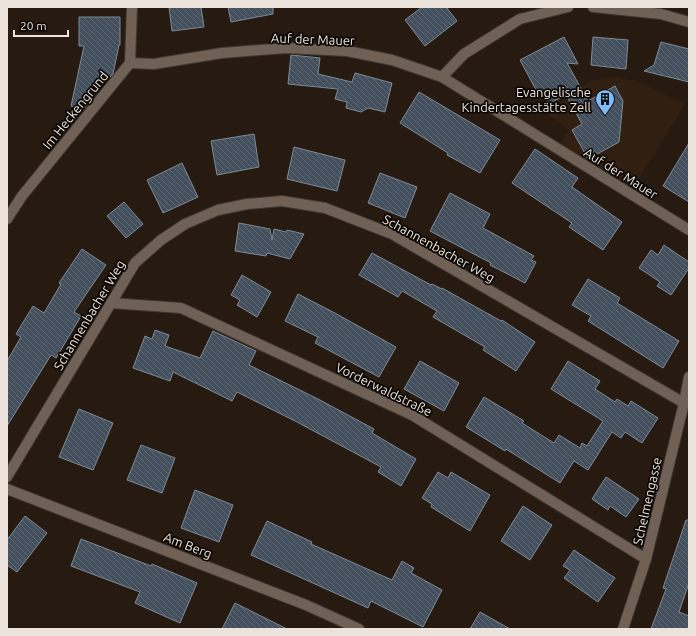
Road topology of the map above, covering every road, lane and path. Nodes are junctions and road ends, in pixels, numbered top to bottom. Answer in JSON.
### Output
{"nodes":[{"id":1,"x":132,"y":7,"type":"edge"},
{"id":2,"x":568,"y":7,"type":"edge"},
{"id":3,"x":593,"y":7,"type":"edge"},
{"id":4,"x":689,"y":22,"type":"edge"},
{"id":5,"x":130,"y":63,"type":"junction"},
{"id":6,"x":442,"y":77,"type":"junction"},
{"id":7,"x":7,"y":219,"type":"edge"},
{"id":8,"x":689,"y":230,"type":"edge"},
{"id":9,"x":111,"y":304,"type":"junction"},
{"id":10,"x":689,"y":377,"type":"edge"},
{"id":11,"x":684,"y":403,"type":"junction"},
{"id":12,"x":7,"y":477,"type":"edge"},
{"id":13,"x":7,"y":490,"type":"edge"},
{"id":14,"x":646,"y":559,"type":"junction"},
{"id":15,"x":359,"y":629,"type":"edge"},
{"id":16,"x":623,"y":629,"type":"edge"}],
"edges":[{"from":1,"to":5,"type":"street"},
{"from":2,"to":6,"type":"street"},
{"from":3,"to":4,"type":"street"},
{"from":5,"to":6,"type":"street","name":"Auf der Mauer"},
{"from":5,"to":7,"type":"street","name":"Im Heckengrund"},
{"from":6,"to":8,"type":"street","name":"Auf der Mauer"},
{"from":9,"to":11,"type":"street","name":"Schannenbacher Weg"},
{"from":9,"to":12,"type":"street","name":"Schannenbacher Weg"},
{"from":9,"to":14,"type":"street","name":"Vorderwaldstraße"},
{"from":10,"to":11,"type":"street","name":"Schelmengasse"},
{"from":11,"to":14,"type":"street","name":"Schelmengasse"},
{"from":13,"to":15,"type":"street","name":"Am Berg"},
{"from":14,"to":16,"type":"street","name":"Schelmengasse"}]}
